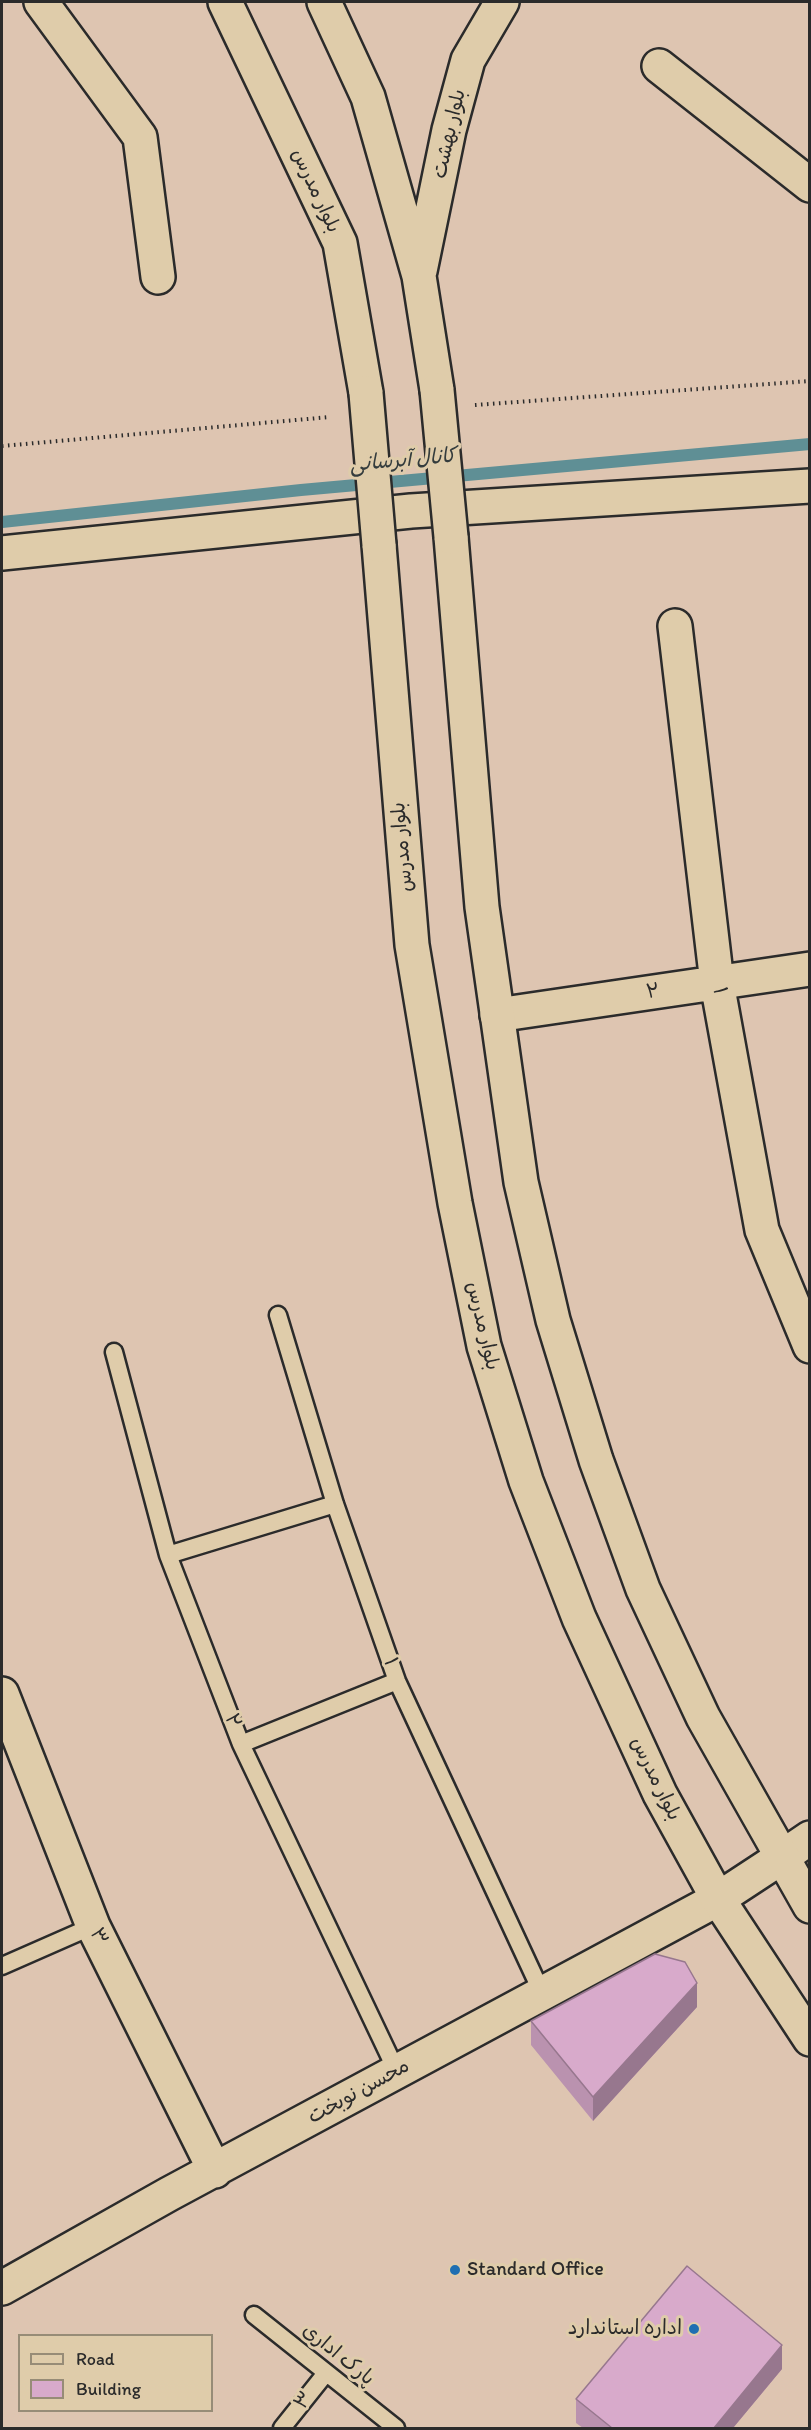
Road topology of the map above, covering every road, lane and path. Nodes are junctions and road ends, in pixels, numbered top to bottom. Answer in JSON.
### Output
{"nodes":[{"id":1,"x":41,"y":2,"type":"edge"},
{"id":2,"x":225,"y":2,"type":"edge"},
{"id":3,"x":324,"y":2,"type":"edge"},
{"id":4,"x":502,"y":2,"type":"edge"},
{"id":5,"x":659,"y":66,"type":"dead end"},
{"id":6,"x":810,"y":185,"type":"edge"},
{"id":7,"x":419,"y":276,"type":"junction"},
{"id":8,"x":158,"y":277,"type":"dead end"},
{"id":9,"x":810,"y":486,"type":"edge"},
{"id":10,"x":2,"y":553,"type":"edge"},
{"id":11,"x":675,"y":626,"type":"dead end"},
{"id":12,"x":810,"y":969,"type":"edge"},
{"id":13,"x":717,"y":982,"type":"junction"},
{"id":14,"x":497,"y":1015,"type":"junction"},
{"id":15,"x":278,"y":1316,"type":"dead end"},
{"id":16,"x":810,"y":1346,"type":"edge"},
{"id":17,"x":114,"y":1352,"type":"dead end"},
{"id":18,"x":335,"y":1504,"type":"junction"},
{"id":19,"x":168,"y":1555,"type":"junction"},
{"id":20,"x":397,"y":1681,"type":"junction"},
{"id":21,"x":5,"y":1714,"type":"edge"},
{"id":22,"x":241,"y":1744,"type":"junction"},
{"id":23,"x":810,"y":1838,"type":"edge"},
{"id":24,"x":782,"y":1857,"type":"junction"},
{"id":25,"x":718,"y":1899,"type":"junction"},
{"id":26,"x":810,"y":1906,"type":"edge"},
{"id":27,"x":93,"y":1926,"type":"junction"},
{"id":28,"x":2,"y":1966,"type":"edge"},
{"id":29,"x":542,"y":1993,"type":"junction"},
{"id":30,"x":810,"y":2039,"type":"edge"},
{"id":31,"x":397,"y":2072,"type":"junction"},
{"id":32,"x":215,"y":2171,"type":"junction"},
{"id":33,"x":2,"y":2288,"type":"edge"},
{"id":34,"x":254,"y":2315,"type":"dead end"},
{"id":35,"x":326,"y":2373,"type":"junction"},
{"id":36,"x":282,"y":2428,"type":"edge"},
{"id":37,"x":396,"y":2428,"type":"edge"}],
"edges":[{"from":1,"to":8,"type":"street"},
{"from":2,"to":25,"type":"street","name":"بلوار مدرس","bridge":true},
{"from":3,"to":7,"type":"street"},
{"from":4,"to":7,"type":"street","name":"بلوار بهشت"},
{"from":5,"to":6,"type":"street"},
{"from":7,"to":14,"type":"street","bridge":true},
{"from":9,"to":10,"type":"street"},
{"from":11,"to":13,"type":"street","name":"۱"},
{"from":12,"to":13,"type":"street","name":"۲"},
{"from":13,"to":14,"type":"street","name":"۲"},
{"from":13,"to":16,"type":"street","name":"۱"},
{"from":14,"to":24,"type":"street"},
{"from":15,"to":18,"type":"lane","name":"۱"},
{"from":17,"to":19,"type":"lane","name":"۲"},
{"from":18,"to":19,"type":"lane"},
{"from":18,"to":20,"type":"lane","name":"۱"},
{"from":19,"to":22,"type":"lane","name":"۲"},
{"from":20,"to":22,"type":"lane"},
{"from":20,"to":29,"type":"lane","name":"۱"},
{"from":21,"to":27,"type":"street","name":"۳"},
{"from":22,"to":31,"type":"lane","name":"۲"},
{"from":23,"to":24,"type":"street"},
{"from":24,"to":25,"type":"street","name":"محسن نوبخت"},
{"from":24,"to":26,"type":"street"},
{"from":25,"to":29,"type":"street","name":"محسن نوبخت"},
{"from":25,"to":30,"type":"street","name":"بلوار مدرس"},
{"from":27,"to":28,"type":"lane"},
{"from":27,"to":32,"type":"street","name":"۳"},
{"from":29,"to":31,"type":"street","name":"محسن نوبخت"},
{"from":31,"to":32,"type":"street","name":"محسن نوبخت"},
{"from":32,"to":33,"type":"street","name":"محسن نوبخت"},
{"from":34,"to":35,"type":"lane","name":"پارک اداری"},
{"from":35,"to":36,"type":"lane","name":"۳"},
{"from":35,"to":37,"type":"lane","name":"پارک اداری"}]}
